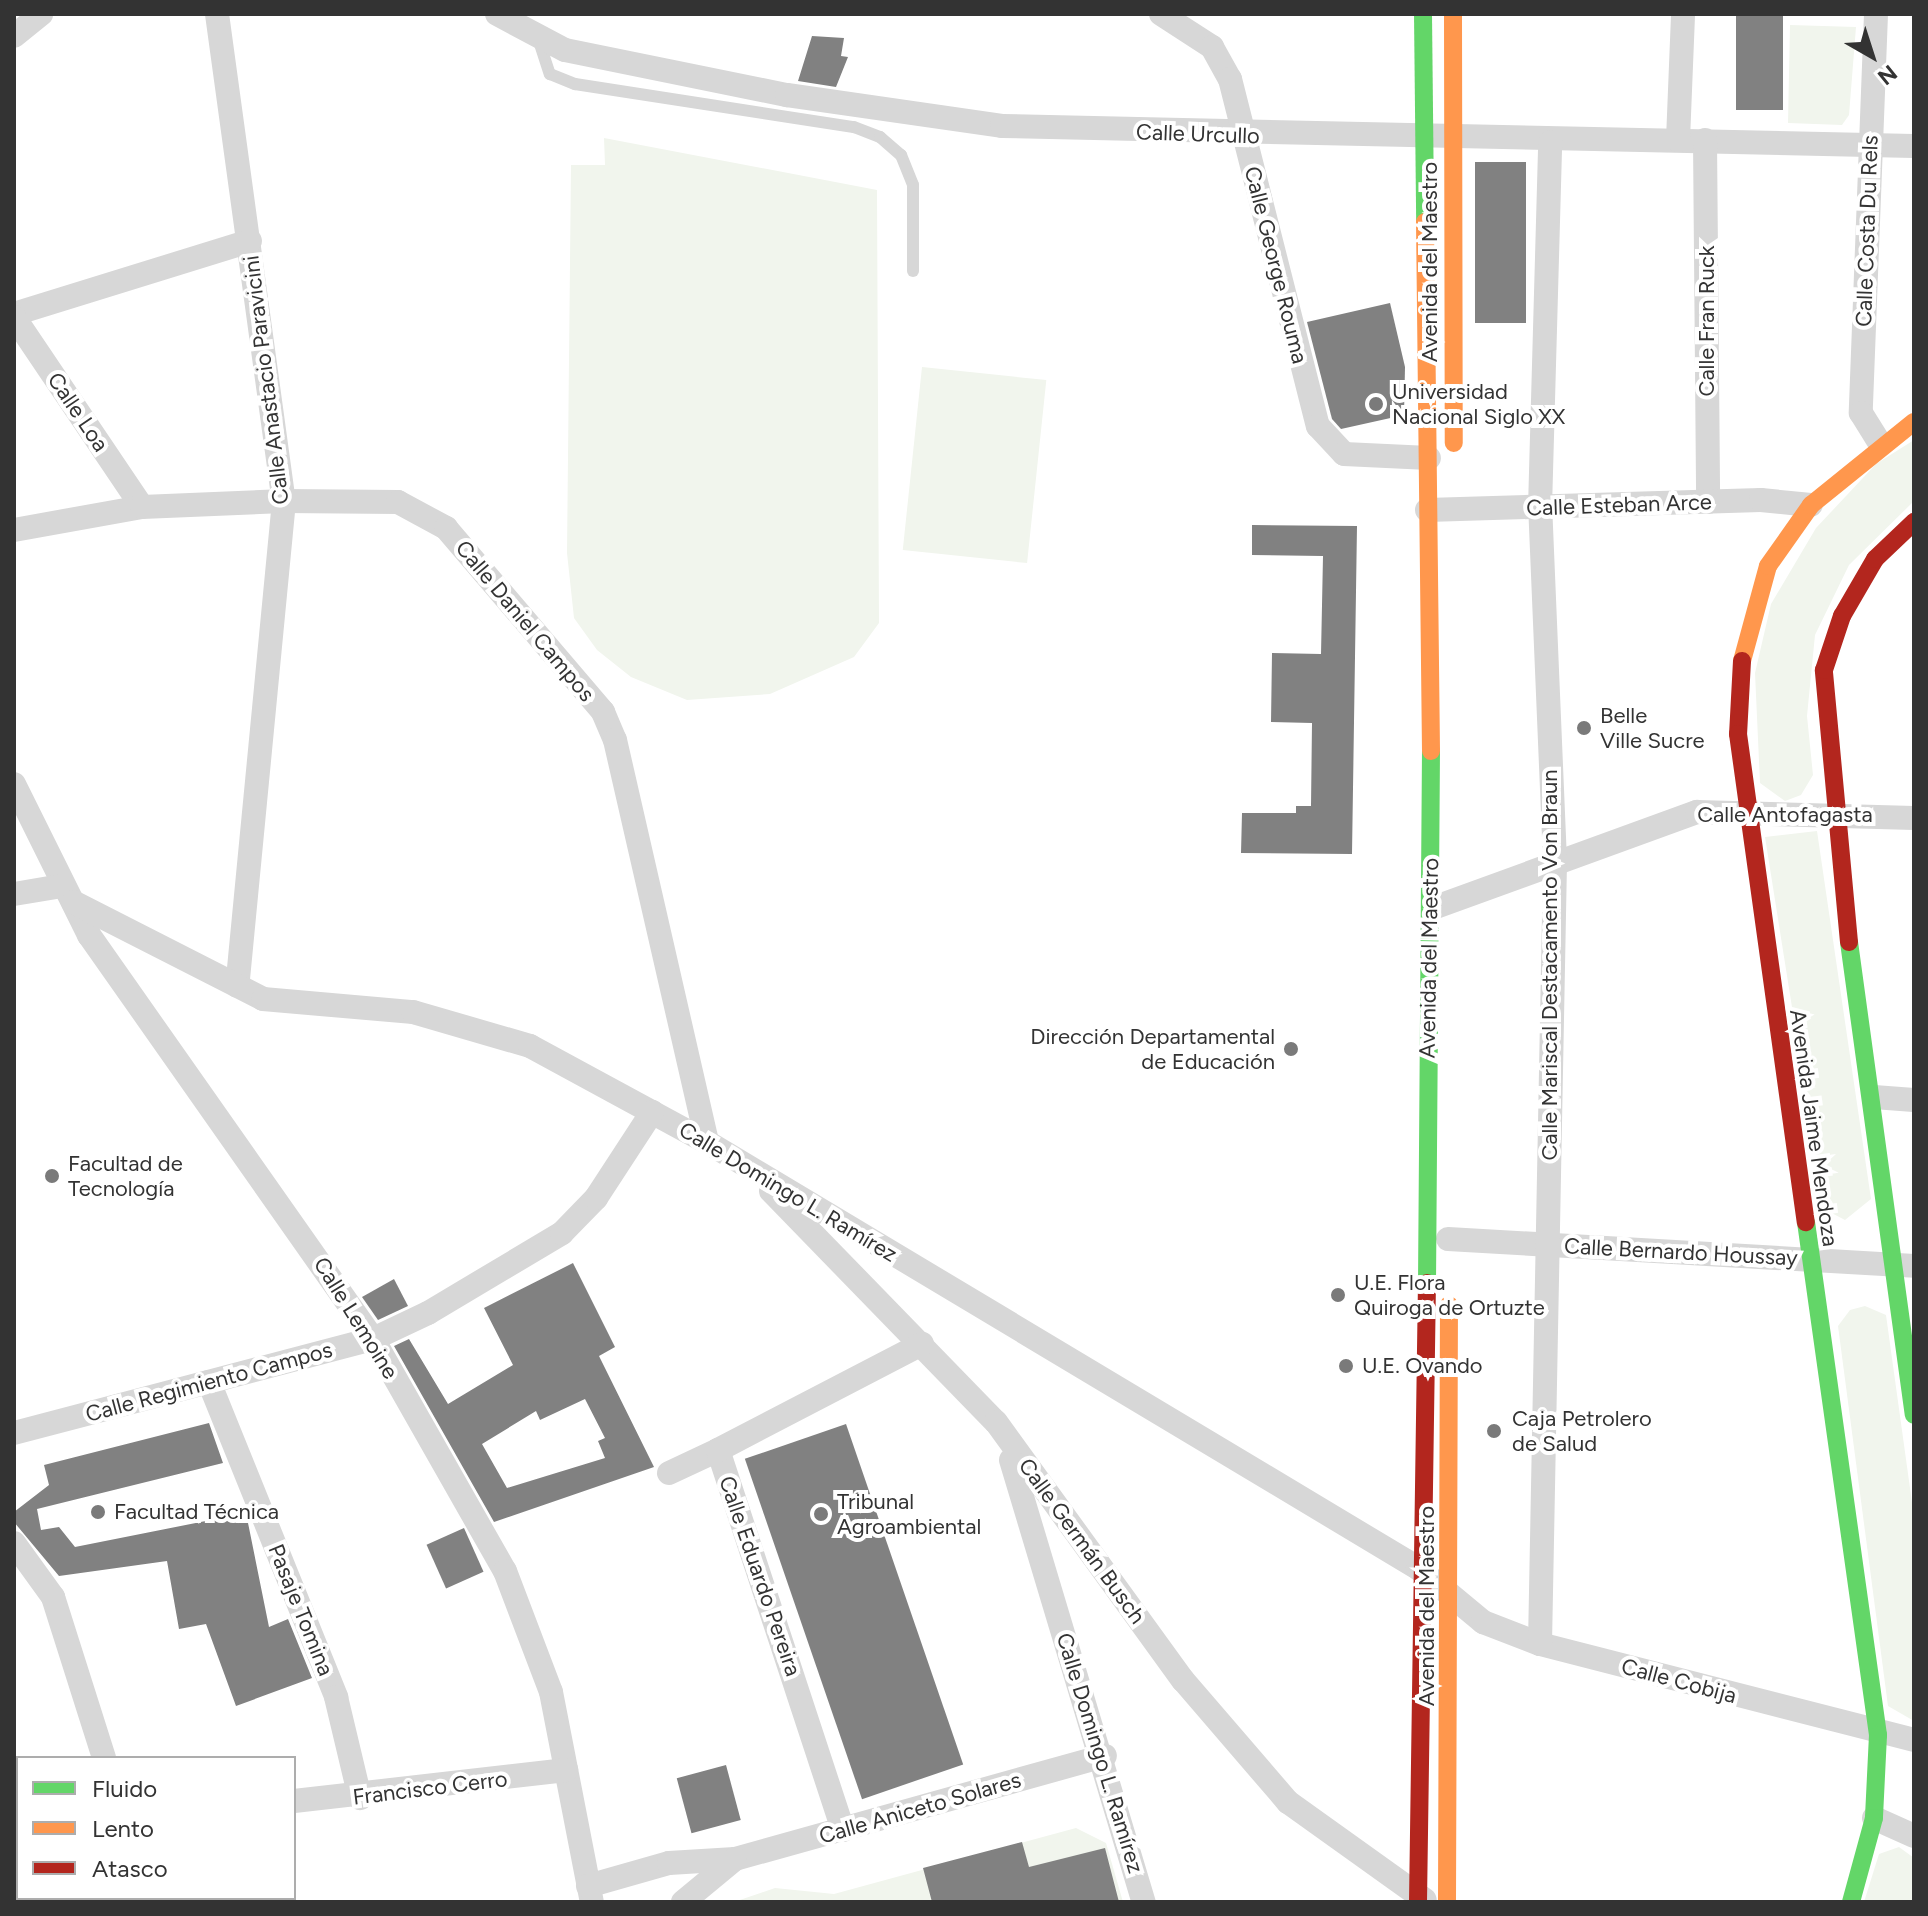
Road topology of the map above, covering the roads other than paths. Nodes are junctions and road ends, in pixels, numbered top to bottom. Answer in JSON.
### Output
{"nodes":[{"id":1,"x":41,"y":14,"type":"edge"},
{"id":2,"x":217,"y":14,"type":"edge"},
{"id":3,"x":497,"y":14,"type":"edge"},
{"id":4,"x":1161,"y":14,"type":"edge"},
{"id":5,"x":1423,"y":14,"type":"edge"},
{"id":6,"x":1453,"y":14,"type":"edge"},
{"id":7,"x":1683,"y":14,"type":"edge"},
{"id":8,"x":1876,"y":14,"type":"edge"},
{"id":9,"x":537,"y":35,"type":"junction"},
{"id":10,"x":14,"y":36,"type":"edge"},
{"id":11,"x":1421,"y":135,"type":"junction"},
{"id":12,"x":1453,"y":135,"type":"junction"},
{"id":13,"x":1243,"y":137,"type":"junction"},
{"id":14,"x":1678,"y":140,"type":"junction"},
{"id":15,"x":1705,"y":140,"type":"junction"},
{"id":16,"x":1550,"y":142,"type":"junction"},
{"id":17,"x":1870,"y":145,"type":"junction"},
{"id":18,"x":1914,"y":146,"type":"edge"},
{"id":19,"x":250,"y":241,"type":"junction"},
{"id":20,"x":913,"y":271,"type":"dead end"},
{"id":21,"x":14,"y":316,"type":"edge"},
{"id":22,"x":1914,"y":422,"type":"edge"},
{"id":23,"x":1880,"y":443,"type":"junction"},
{"id":24,"x":1429,"y":458,"type":"junction"},
{"id":25,"x":1454,"y":460,"type":"dead end"},
{"id":26,"x":1454,"y":499,"type":"junction"},
{"id":27,"x":284,"y":501,"type":"junction"},
{"id":28,"x":1708,"y":502,"type":"junction"},
{"id":29,"x":1811,"y":505,"type":"junction"},
{"id":30,"x":142,"y":507,"type":"junction"},
{"id":31,"x":1540,"y":508,"type":"junction"},
{"id":32,"x":1427,"y":510,"type":"junction"},
{"id":33,"x":1914,"y":522,"type":"edge"},
{"id":34,"x":14,"y":530,"type":"edge"},
{"id":35,"x":1454,"y":538,"type":"dead end"},
{"id":36,"x":14,"y":784,"type":"edge"},
{"id":37,"x":1744,"y":812,"type":"junction"},
{"id":38,"x":1833,"y":812,"type":"junction"},
{"id":39,"x":1914,"y":818,"type":"edge"},
{"id":40,"x":1555,"y":861,"type":"junction"},
{"id":41,"x":14,"y":894,"type":"edge"},
{"id":42,"x":68,"y":894,"type":"junction"},
{"id":43,"x":1447,"y":894,"type":"junction"},
{"id":44,"x":1454,"y":927,"type":"dead end"},
{"id":45,"x":237,"y":986,"type":"junction"},
{"id":46,"x":1874,"y":1097,"type":"junction"},
{"id":47,"x":1914,"y":1100,"type":"edge"},
{"id":48,"x":652,"y":1112,"type":"junction"},
{"id":49,"x":707,"y":1142,"type":"junction"},
{"id":50,"x":1450,"y":1146,"type":"dead end"},
{"id":51,"x":747,"y":1166,"type":"junction"},
{"id":52,"x":1448,"y":1239,"type":"junction"},
{"id":53,"x":1549,"y":1245,"type":"junction"},
{"id":54,"x":1808,"y":1260,"type":"junction"},
{"id":55,"x":1906,"y":1266,"type":"edge"},
{"id":56,"x":1908,"y":1310,"type":"edge"},
{"id":57,"x":373,"y":1339,"type":"junction"},
{"id":58,"x":922,"y":1344,"type":"junction"},
{"id":59,"x":209,"y":1382,"type":"junction"},
{"id":60,"x":1914,"y":1415,"type":"edge"},
{"id":61,"x":996,"y":1422,"type":"junction"},
{"id":62,"x":14,"y":1433,"type":"edge"},
{"id":63,"x":718,"y":1450,"type":"junction"},
{"id":64,"x":669,"y":1473,"type":"dead end"},
{"id":65,"x":14,"y":1543,"type":"edge"},
{"id":66,"x":1418,"y":1568,"type":"junction"},
{"id":67,"x":1453,"y":1602,"type":"junction"},
{"id":68,"x":1540,"y":1644,"type":"junction"},
{"id":69,"x":1878,"y":1735,"type":"junction"},
{"id":70,"x":1914,"y":1740,"type":"edge"},
{"id":71,"x":103,"y":1756,"type":"edge"},
{"id":72,"x":1105,"y":1756,"type":"junction"},
{"id":73,"x":566,"y":1770,"type":"junction"},
{"id":74,"x":360,"y":1798,"type":"junction"},
{"id":75,"x":296,"y":1801,"type":"edge"},
{"id":76,"x":1874,"y":1818,"type":"junction"},
{"id":77,"x":843,"y":1830,"type":"junction"},
{"id":78,"x":1914,"y":1836,"type":"edge"},
{"id":79,"x":735,"y":1859,"type":"junction"},
{"id":80,"x":590,"y":1894,"type":"edge"},
{"id":81,"x":1421,"y":1899,"type":"edge"},
{"id":82,"x":683,"y":1902,"type":"edge"},
{"id":83,"x":1144,"y":1902,"type":"edge"},
{"id":84,"x":1447,"y":1902,"type":"edge"},
{"id":85,"x":1851,"y":1902,"type":"edge"}],
"edges":[{"from":1,"to":10,"type":"street"},
{"from":2,"to":19,"type":"street","name":"Calle Anastacio Paravicini"},
{"from":3,"to":9,"type":"street","name":"Calle Urcullo"},
{"from":4,"to":13,"type":"street","name":"Calle George Rouma"},
{"from":5,"to":11,"type":"main road","name":"Avenida del Maestro"},
{"from":6,"to":12,"type":"main road","name":"Avenida del Maestro"},
{"from":7,"to":14,"type":"street"},
{"from":8,"to":17,"type":"street","name":"Calle Costa Du Rels"},
{"from":9,"to":13,"type":"street","name":"Calle Urcullo"},
{"from":9,"to":20,"type":"lane"},
{"from":11,"to":12,"type":"street","name":"Calle Urcullo"},
{"from":11,"to":13,"type":"street","name":"Calle Urcullo"},
{"from":11,"to":24,"type":"main road","name":"Avenida del Maestro"},
{"from":12,"to":16,"type":"street","name":"Calle Urcullo"},
{"from":12,"to":25,"type":"main road","name":"Avenida del Maestro"},
{"from":13,"to":24,"type":"street","name":"Calle George Rouma"},
{"from":14,"to":15,"type":"street","name":"Calle Urcullo"},
{"from":14,"to":16,"type":"street","name":"Calle Urcullo"},
{"from":15,"to":17,"type":"street","name":"Calle Urcullo"},
{"from":15,"to":28,"type":"street","name":"Calle Fran Ruck"},
{"from":16,"to":31,"type":"street","name":"Calle Mariscal Destacamento Von Braun"},
{"from":17,"to":18,"type":"street","name":"Calle Urcullo"},
{"from":17,"to":23,"type":"street","name":"Calle Costa Du Rels"},
{"from":19,"to":21,"type":"street"},
{"from":19,"to":27,"type":"street","name":"Calle Anastacio Paravicini"},
{"from":21,"to":30,"type":"street","name":"Calle Loa"},
{"from":22,"to":23,"type":"main road","name":"Avenida Jaime Mendoza"},
{"from":23,"to":29,"type":"main road","name":"Avenida Jaime Mendoza"},
{"from":24,"to":32,"type":"main road","name":"Avenida del Maestro"},
{"from":26,"to":31,"type":"street","name":"Calle Esteban Arce"},
{"from":26,"to":32,"type":"street","name":"Calle Esteban Arce"},
{"from":26,"to":35,"type":"main road"},
{"from":27,"to":30,"type":"street","name":"Calle Daniel Campos"},
{"from":27,"to":45,"type":"street","name":"Calle Anastacio Paravicini"},
{"from":27,"to":49,"type":"street","name":"Calle Daniel Campos"},
{"from":28,"to":29,"type":"street","name":"Calle Esteban Arce"},
{"from":28,"to":31,"type":"street","name":"Calle Esteban Arce"},
{"from":29,"to":37,"type":"main road","name":"Avenida Jaime Mendoza"},
{"from":30,"to":34,"type":"street","name":"Calle Daniel Campos"},
{"from":31,"to":40,"type":"street","name":"Calle Mariscal Destacamento Von Braun"},
{"from":32,"to":43,"type":"main road","name":"Avenida del Maestro"},
{"from":33,"to":38,"type":"main road"},
{"from":36,"to":42,"type":"street","name":"Calle Lemoine"},
{"from":37,"to":38,"type":"street","name":"Calle Antofagasta"},
{"from":37,"to":40,"type":"street","name":"Calle Antofagasta"},
{"from":37,"to":54,"type":"main road","name":"Avenida Jaime Mendoza"},
{"from":38,"to":39,"type":"street","name":"Calle Antofagasta"},
{"from":38,"to":46,"type":"main road"},
{"from":40,"to":43,"type":"street","name":"Calle Antofagasta"},
{"from":40,"to":53,"type":"street","name":"Calle Mariscal Destacamento Von Braun"},
{"from":41,"to":42,"type":"street"},
{"from":42,"to":45,"type":"street","name":"Calle Domingo L. Ramírez"},
{"from":42,"to":57,"type":"street","name":"Calle Lemoine"},
{"from":43,"to":44,"type":"main road","name":"Avenida del Maestro"},
{"from":43,"to":66,"type":"main road","name":"Avenida del Maestro"},
{"from":45,"to":48,"type":"street","name":"Calle Domingo L. Ramírez"},
{"from":46,"to":47,"type":"street"},
{"from":46,"to":55,"type":"main road"},
{"from":48,"to":49,"type":"street","name":"Calle Domingo L. Ramírez"},
{"from":48,"to":57,"type":"street","name":"Calle Regimiento Campos"},
{"from":49,"to":51,"type":"street","name":"Calle Domingo L. Ramírez"},
{"from":50,"to":52,"type":"main road","name":"Avenida del Maestro"},
{"from":51,"to":58,"type":"street","name":"Calle Germán Busch"},
{"from":51,"to":66,"type":"street","name":"Calle Domingo L. Ramírez"},
{"from":52,"to":53,"type":"street","name":"Calle Bernardo Houssay"},
{"from":52,"to":67,"type":"main road","name":"Avenida del Maestro"},
{"from":53,"to":54,"type":"street","name":"Calle Bernardo Houssay"},
{"from":53,"to":68,"type":"street","name":"Calle Mariscal Destacamento Von Braun"},
{"from":54,"to":55,"type":"street","name":"Calle Bernardo Houssay"},
{"from":54,"to":69,"type":"main road","name":"Avenida Jaime Mendoza"},
{"from":55,"to":56,"type":"main road"},
{"from":56,"to":60,"type":"main road"},
{"from":57,"to":59,"type":"street","name":"Calle Regimiento Campos"},
{"from":57,"to":73,"type":"street","name":"Calle Lemoine"},
{"from":58,"to":61,"type":"street","name":"Calle Germán Busch"},
{"from":58,"to":63,"type":"street","name":"Calle Eduardo Pereira"},
{"from":59,"to":62,"type":"street","name":"Calle Regimiento Campos"},
{"from":59,"to":74,"type":"street","name":"Pasaje Tomina"},
{"from":61,"to":72,"type":"street","name":"Calle Domingo L. Ramírez"},
{"from":61,"to":81,"type":"street","name":"Calle Germán Busch"},
{"from":63,"to":64,"type":"street"},
{"from":63,"to":77,"type":"street","name":"Calle Eduardo Pereira"},
{"from":65,"to":71,"type":"street"},
{"from":66,"to":67,"type":"street","name":"Calle Domingo L. Ramírez"},
{"from":66,"to":81,"type":"main road","name":"Avenida del Maestro"},
{"from":67,"to":68,"type":"street","name":"Calle Cobija"},
{"from":67,"to":84,"type":"main road","name":"Avenida del Maestro"},
{"from":68,"to":69,"type":"street","name":"Calle Cobija"},
{"from":69,"to":70,"type":"street","name":"Calle Cobija"},
{"from":69,"to":76,"type":"main road","name":"Avenida Jaime Mendoza"},
{"from":72,"to":77,"type":"street","name":"Calle Aniceto Solares"},
{"from":72,"to":83,"type":"street","name":"Calle Domingo L. Ramírez"},
{"from":73,"to":74,"type":"street","name":"Francisco Cerro"},
{"from":73,"to":80,"type":"street","name":"Calle Lemoine"},
{"from":74,"to":75,"type":"street","name":"Francisco Cerro"},
{"from":76,"to":78,"type":"street"},
{"from":76,"to":85,"type":"main road","name":"Avenida Jaime Mendoza"},
{"from":77,"to":79,"type":"street","name":"Calle Aniceto Solares"},
{"from":79,"to":80,"type":"street","name":"Calle Aniceto Solares"},
{"from":79,"to":82,"type":"street","name":"Calle Aniceto Solares"}]}
